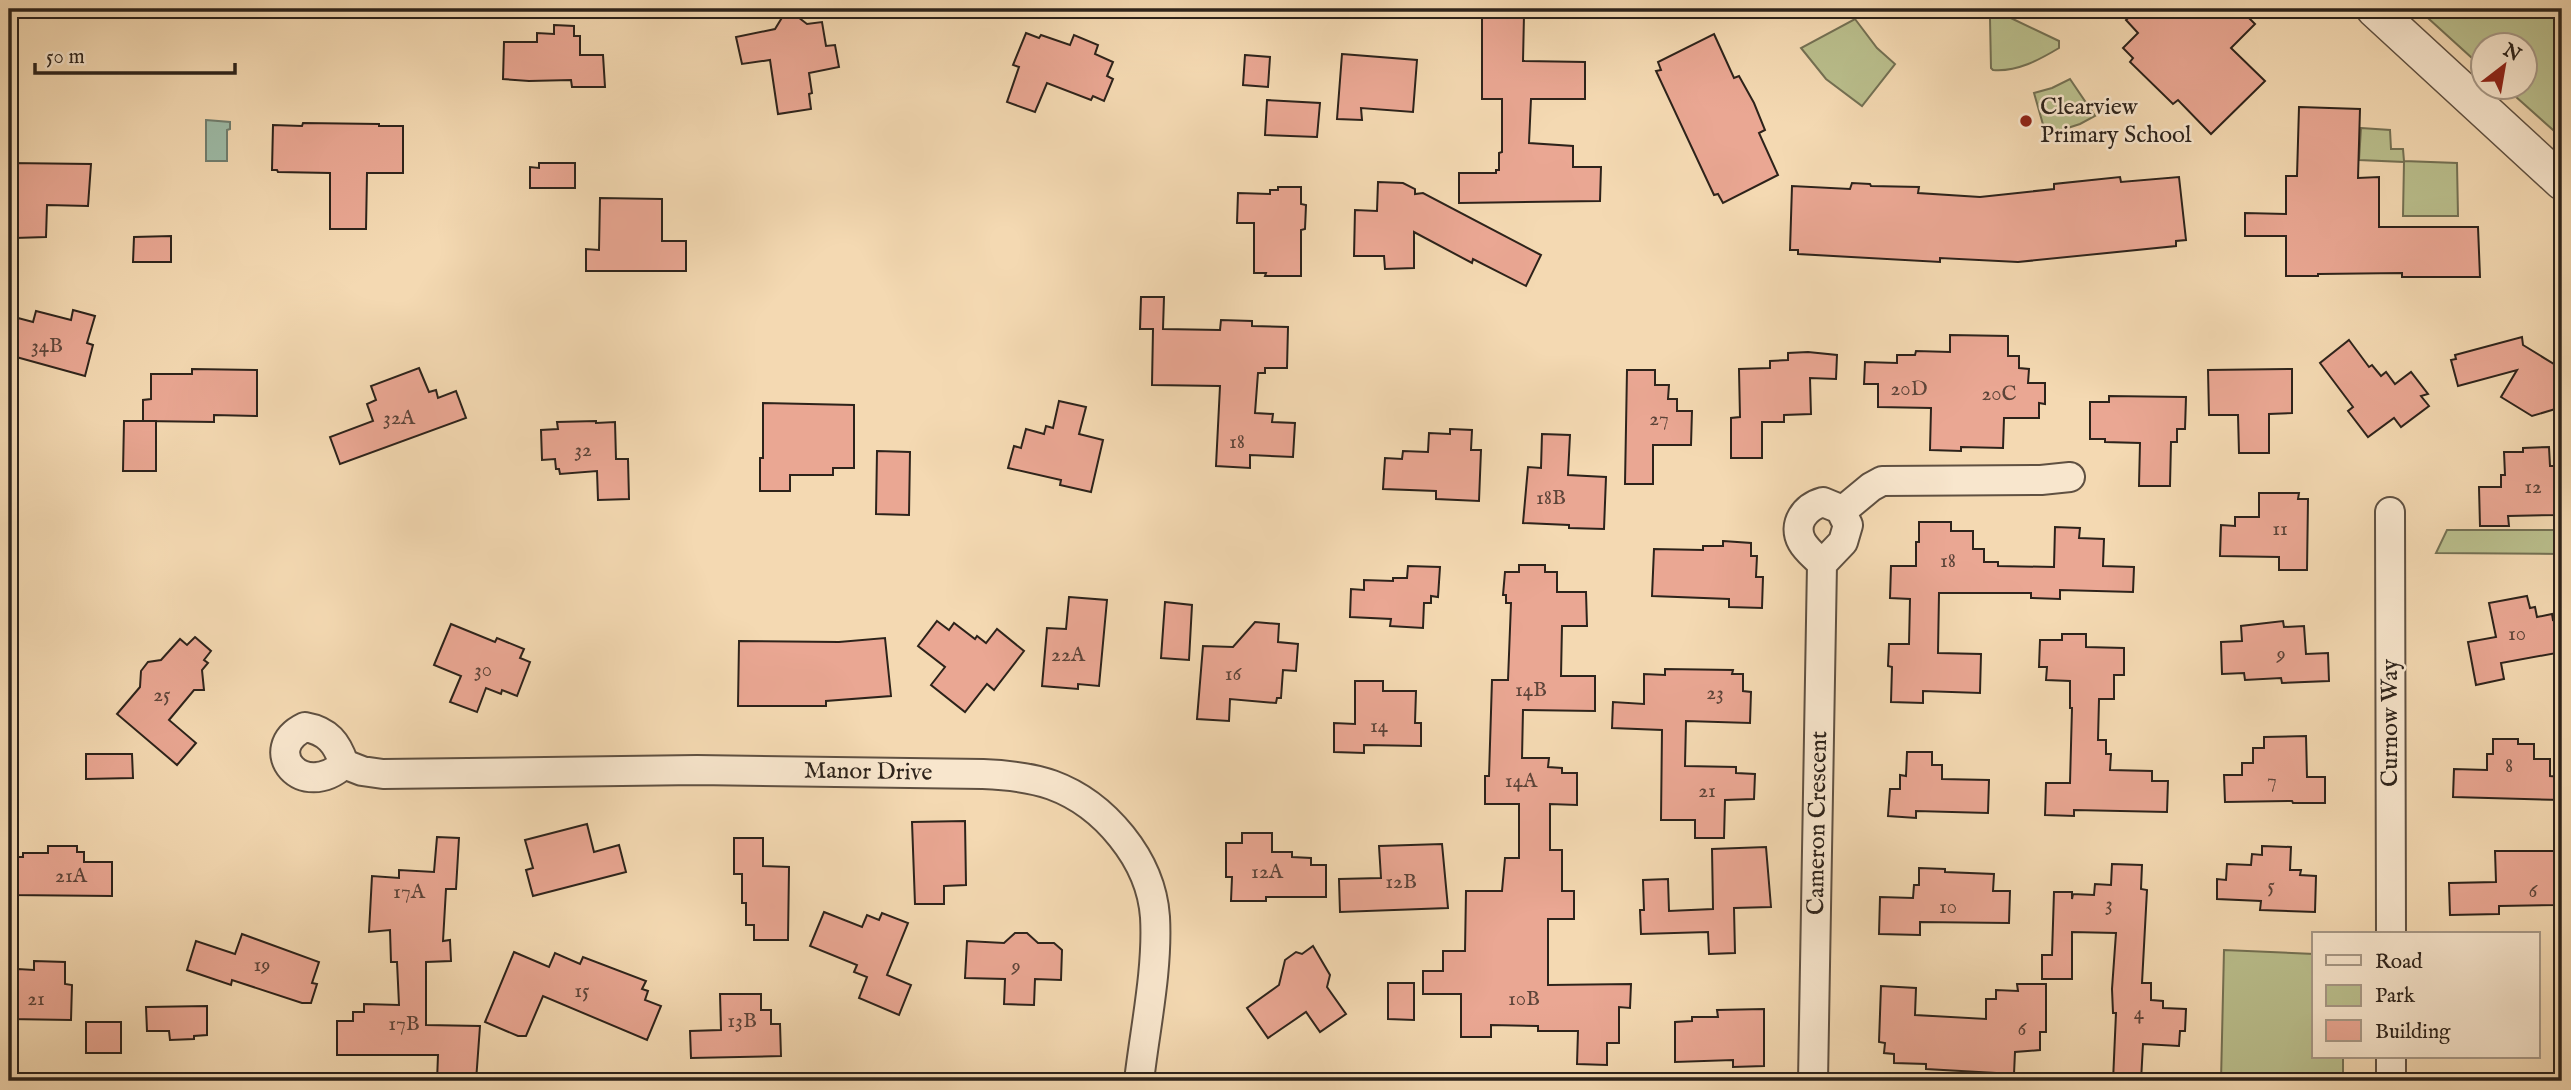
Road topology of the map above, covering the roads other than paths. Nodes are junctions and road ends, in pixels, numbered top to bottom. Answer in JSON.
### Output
{"nodes":[{"id":1,"x":2374,"y":9,"type":"edge"},
{"id":2,"x":2562,"y":182,"type":"edge"},
{"id":3,"x":2070,"y":477,"type":"dead end"},
{"id":4,"x":1842,"y":511,"type":"junction"},
{"id":5,"x":2390,"y":512,"type":"dead end"},
{"id":6,"x":1822,"y":564,"type":"junction"},
{"id":7,"x":344,"y":764,"type":"dead end"},
{"id":8,"x":2390,"y":932,"type":"edge"},
{"id":9,"x":2391,"y":1058,"type":"edge"},
{"id":10,"x":1139,"y":1081,"type":"edge"},
{"id":11,"x":1814,"y":1081,"type":"edge"},
{"id":12,"x":2391,"y":1081,"type":"edge"}],
"edges":[{"from":1,"to":2,"type":"street"},
{"from":3,"to":4,"type":"street"},
{"from":4,"to":6,"type":"street"},
{"from":4,"to":6,"type":"street"},
{"from":5,"to":8,"type":"street","name":"Curnow Way"},
{"from":6,"to":11,"type":"street","name":"Cameron Crescent"},
{"from":7,"to":10,"type":"street","name":"Manor Drive"},
{"from":9,"to":12,"type":"street"}]}
